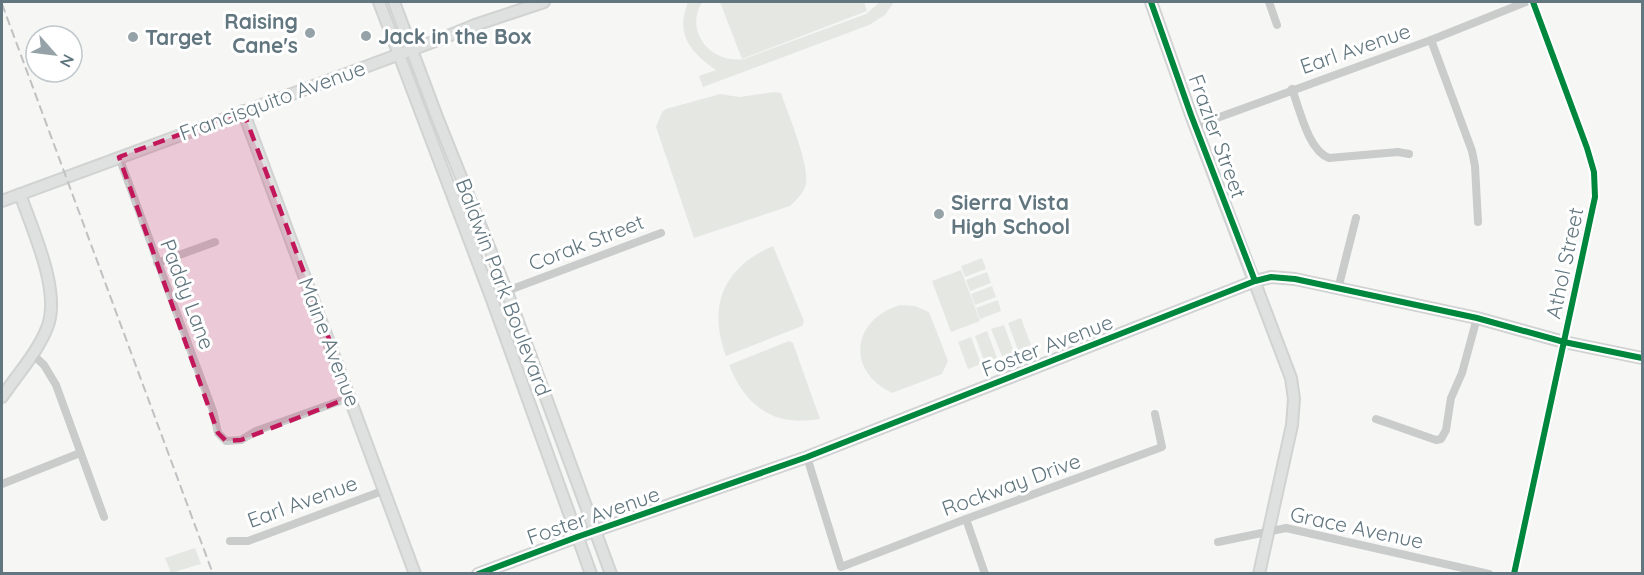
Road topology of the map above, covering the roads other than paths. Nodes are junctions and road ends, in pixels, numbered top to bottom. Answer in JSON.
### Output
{"nodes":[{"id":1,"x":379,"y":2,"type":"edge"},
{"id":2,"x":394,"y":2,"type":"edge"},
{"id":3,"x":544,"y":2,"type":"edge"},
{"id":4,"x":1151,"y":2,"type":"edge"},
{"id":5,"x":1269,"y":2,"type":"edge"},
{"id":6,"x":1526,"y":2,"type":"edge"},
{"id":7,"x":1533,"y":2,"type":"edge"},
{"id":8,"x":1277,"y":26,"type":"dead end"},
{"id":9,"x":1431,"y":40,"type":"junction"},
{"id":10,"x":411,"y":50,"type":"junction"},
{"id":11,"x":398,"y":54,"type":"junction"},
{"id":12,"x":1292,"y":89,"type":"junction"},
{"id":13,"x":243,"y":111,"type":"junction"},
{"id":14,"x":1195,"y":126,"type":"junction"},
{"id":15,"x":1409,"y":154,"type":"dead end"},
{"id":16,"x":119,"y":157,"type":"junction"},
{"id":17,"x":20,"y":194,"type":"junction"},
{"id":18,"x":2,"y":201,"type":"edge"},
{"id":19,"x":1356,"y":218,"type":"dead end"},
{"id":20,"x":1478,"y":222,"type":"dead end"},
{"id":21,"x":661,"y":232,"type":"dead end"},
{"id":22,"x":216,"y":242,"type":"dead end"},
{"id":23,"x":157,"y":264,"type":"junction"},
{"id":24,"x":1255,"y":282,"type":"junction"},
{"id":25,"x":1338,"y":290,"type":"junction"},
{"id":26,"x":507,"y":292,"type":"junction"},
{"id":27,"x":491,"y":297,"type":"junction"},
{"id":28,"x":1477,"y":318,"type":"junction"},
{"id":29,"x":1564,"y":342,"type":"junction"},
{"id":30,"x":32,"y":354,"type":"junction"},
{"id":31,"x":1642,"y":358,"type":"edge"},
{"id":32,"x":2,"y":397,"type":"edge"},
{"id":33,"x":351,"y":397,"type":"junction"},
{"id":34,"x":1155,"y":414,"type":"dead end"},
{"id":35,"x":1376,"y":419,"type":"dead end"},
{"id":36,"x":80,"y":453,"type":"junction"},
{"id":37,"x":807,"y":457,"type":"junction"},
{"id":38,"x":2,"y":484,"type":"edge"},
{"id":39,"x":385,"y":490,"type":"junction"},
{"id":40,"x":104,"y":518,"type":"dead end"},
{"id":41,"x":966,"y":519,"type":"junction"},
{"id":42,"x":1269,"y":530,"type":"junction"},
{"id":43,"x":595,"y":531,"type":"junction"},
{"id":44,"x":578,"y":537,"type":"junction"},
{"id":45,"x":231,"y":541,"type":"dead end"},
{"id":46,"x":1218,"y":542,"type":"dead end"},
{"id":47,"x":415,"y":573,"type":"edge"},
{"id":48,"x":478,"y":573,"type":"edge"},
{"id":49,"x":591,"y":573,"type":"edge"},
{"id":50,"x":611,"y":573,"type":"edge"},
{"id":51,"x":985,"y":573,"type":"edge"},
{"id":52,"x":1259,"y":573,"type":"edge"},
{"id":53,"x":1490,"y":573,"type":"edge"},
{"id":54,"x":1514,"y":573,"type":"edge"}],
"edges":[{"from":1,"to":11,"type":"street","name":"Baldwin Park Boulevard"},
{"from":2,"to":10,"type":"street","name":"Baldwin Park Boulevard"},
{"from":3,"to":10,"type":"street","name":"Francisquito Avenue"},
{"from":4,"to":14,"type":"street","name":"Frazier Street"},
{"from":5,"to":8,"type":"street"},
{"from":6,"to":9,"type":"street","name":"Earl Avenue"},
{"from":7,"to":29,"type":"street","name":"Athol Street"},
{"from":9,"to":12,"type":"street","name":"Earl Avenue"},
{"from":9,"to":20,"type":"street"},
{"from":10,"to":11,"type":"street","name":"Francisquito Avenue"},
{"from":10,"to":26,"type":"street","name":"Baldwin Park Boulevard"},
{"from":11,"to":13,"type":"street","name":"Francisquito Avenue"},
{"from":11,"to":27,"type":"street","name":"Baldwin Park Boulevard"},
{"from":12,"to":14,"type":"street","name":"Earl Avenue"},
{"from":12,"to":15,"type":"street"},
{"from":13,"to":16,"type":"street","name":"Francisquito Avenue"},
{"from":13,"to":33,"type":"street","name":"Maine Avenue"},
{"from":14,"to":24,"type":"street","name":"Frazier Street"},
{"from":16,"to":17,"type":"street","name":"Francisquito Avenue"},
{"from":16,"to":23,"type":"street","name":"Paddy Lane"},
{"from":17,"to":18,"type":"street","name":"Francisquito Avenue"},
{"from":17,"to":30,"type":"street"},
{"from":19,"to":25,"type":"street"},
{"from":21,"to":26,"type":"street","name":"Corak Street"},
{"from":22,"to":23,"type":"street"},
{"from":23,"to":33,"type":"street","name":"Paddy Lane"},
{"from":24,"to":25,"type":"street","name":"Foster Avenue"},
{"from":24,"to":37,"type":"street","name":"Foster Avenue"},
{"from":24,"to":42,"type":"street","name":"Frazier Street"},
{"from":25,"to":28,"type":"street","name":"Foster Avenue"},
{"from":26,"to":27,"type":"street","name":"Corak Street"},
{"from":26,"to":43,"type":"street","name":"Baldwin Park Boulevard"},
{"from":27,"to":44,"type":"street","name":"Baldwin Park Boulevard"},
{"from":28,"to":29,"type":"street","name":"Foster Avenue"},
{"from":28,"to":35,"type":"street"},
{"from":29,"to":31,"type":"street","name":"Foster Avenue"},
{"from":29,"to":54,"type":"street","name":"Athol Street"},
{"from":30,"to":32,"type":"street"},
{"from":30,"to":36,"type":"street"},
{"from":33,"to":39,"type":"street","name":"Maine Avenue"},
{"from":34,"to":41,"type":"street","name":"Rockway Drive"},
{"from":36,"to":38,"type":"street"},
{"from":36,"to":40,"type":"street"},
{"from":37,"to":41,"type":"street","name":"Rockway Drive"},
{"from":37,"to":43,"type":"street","name":"Foster Avenue"},
{"from":39,"to":45,"type":"street","name":"Earl Avenue"},
{"from":39,"to":47,"type":"street","name":"Maine Avenue"},
{"from":41,"to":51,"type":"street"},
{"from":42,"to":46,"type":"street","name":"Grace Avenue"},
{"from":42,"to":52,"type":"street","name":"Frazier Street"},
{"from":42,"to":53,"type":"street","name":"Grace Avenue"},
{"from":43,"to":44,"type":"street","name":"Foster Avenue"},
{"from":43,"to":50,"type":"street","name":"Baldwin Park Boulevard"},
{"from":44,"to":48,"type":"street","name":"Foster Avenue"},
{"from":44,"to":49,"type":"street","name":"Baldwin Park Boulevard"}]}
